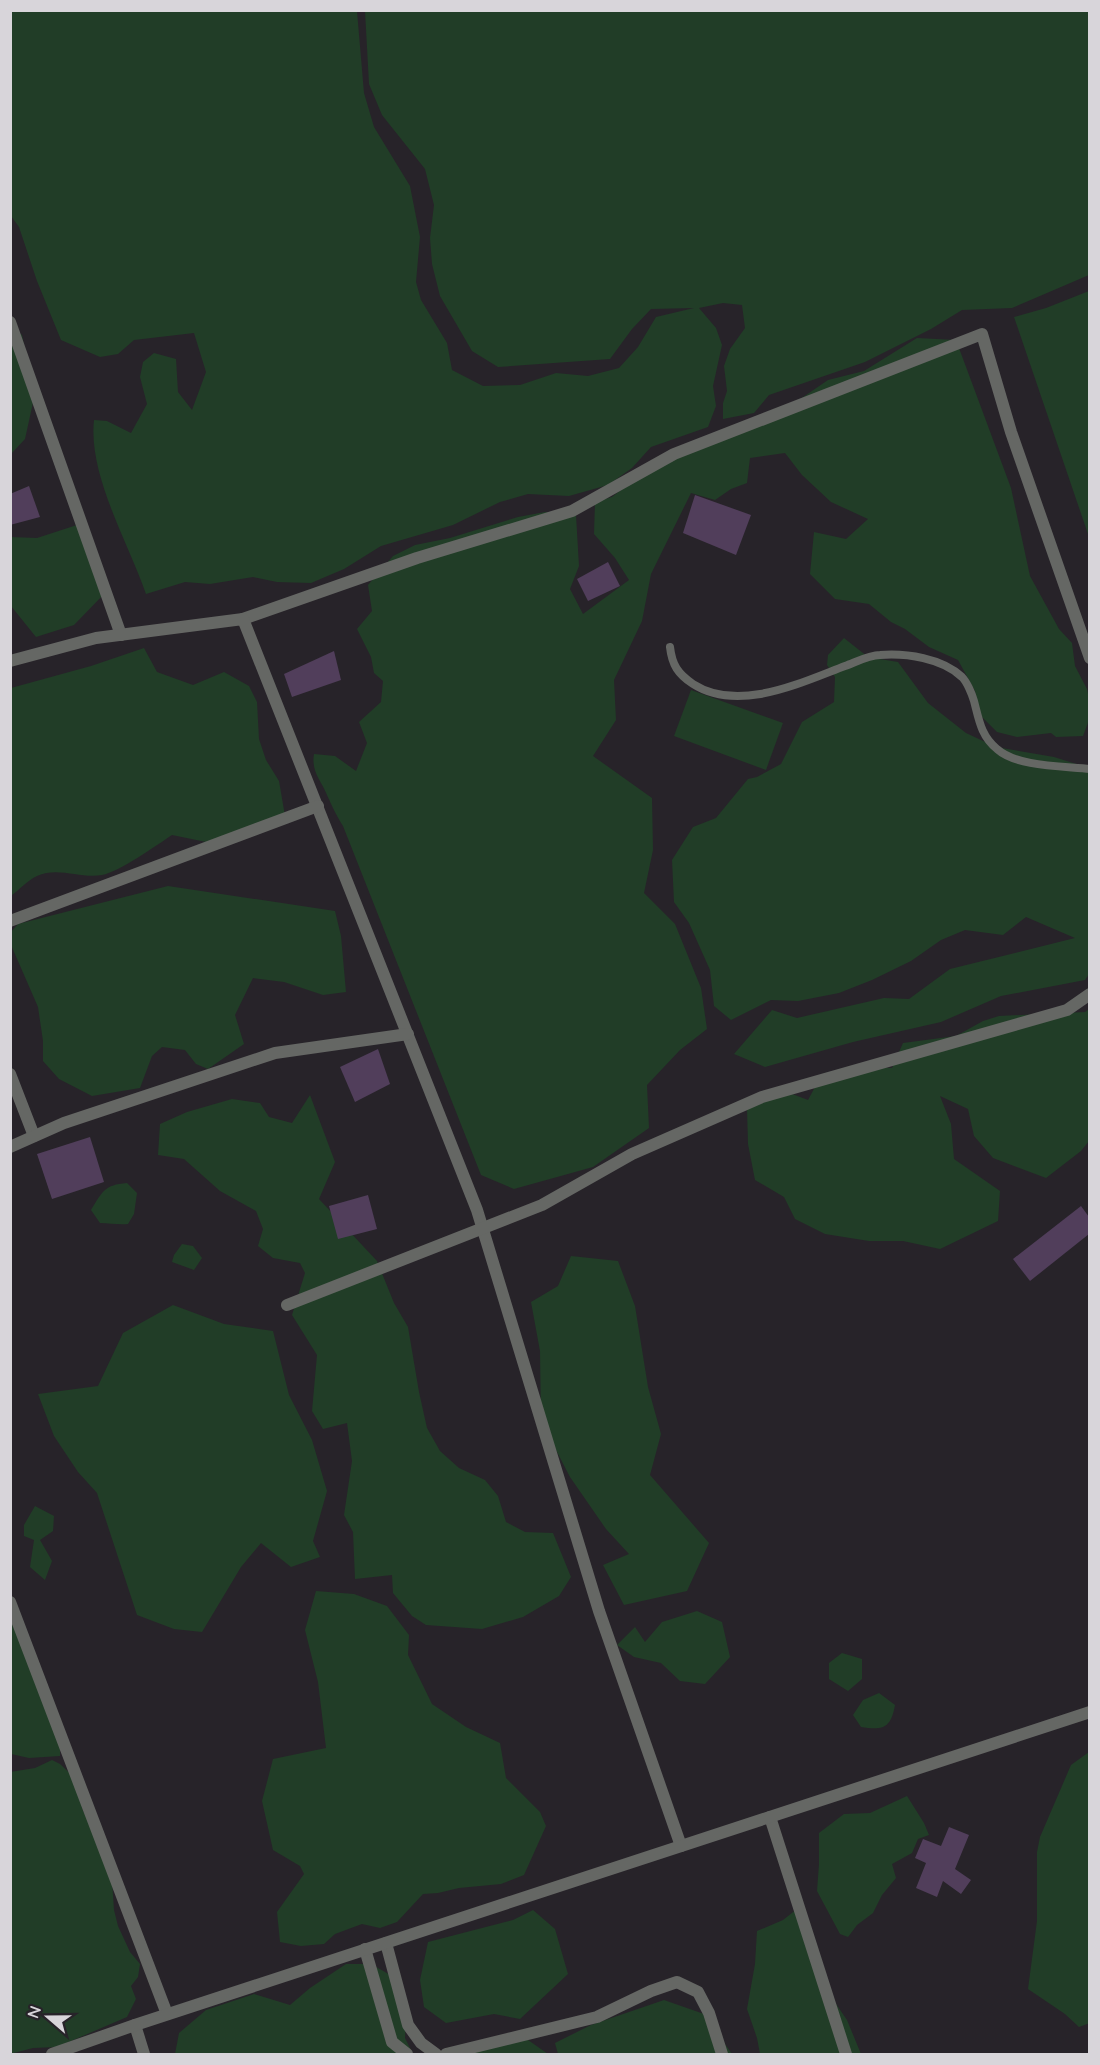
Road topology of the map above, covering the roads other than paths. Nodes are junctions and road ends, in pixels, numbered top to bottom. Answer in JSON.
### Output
{"nodes":[{"id":1,"x":10,"y":322,"type":"edge"},
{"id":2,"x":243,"y":620,"type":"junction"},
{"id":3,"x":120,"y":635,"type":"junction"},
{"id":4,"x":670,"y":647,"type":"dead end"},
{"id":5,"x":1089,"y":658,"type":"edge"},
{"id":6,"x":10,"y":661,"type":"edge"},
{"id":7,"x":1089,"y":769,"type":"edge"},
{"id":8,"x":318,"y":806,"type":"junction"},
{"id":9,"x":10,"y":921,"type":"edge"},
{"id":10,"x":1089,"y":994,"type":"edge"},
{"id":11,"x":408,"y":1035,"type":"junction"},
{"id":12,"x":10,"y":1074,"type":"edge"},
{"id":13,"x":34,"y":1136,"type":"junction"},
{"id":14,"x":10,"y":1147,"type":"edge"},
{"id":15,"x":483,"y":1229,"type":"junction"},
{"id":16,"x":287,"y":1305,"type":"dead end"},
{"id":17,"x":10,"y":1602,"type":"edge"},
{"id":18,"x":1089,"y":1712,"type":"edge"},
{"id":19,"x":770,"y":1817,"type":"junction"},
{"id":20,"x":681,"y":1846,"type":"junction"},
{"id":21,"x":386,"y":1943,"type":"junction"},
{"id":22,"x":365,"y":1949,"type":"junction"},
{"id":23,"x":167,"y":2014,"type":"junction"},
{"id":24,"x":135,"y":2025,"type":"junction"},
{"id":25,"x":52,"y":2055,"type":"edge"},
{"id":26,"x":144,"y":2055,"type":"edge"},
{"id":27,"x":407,"y":2055,"type":"edge"},
{"id":28,"x":436,"y":2055,"type":"edge"},
{"id":29,"x":446,"y":2055,"type":"edge"},
{"id":30,"x":722,"y":2055,"type":"edge"},
{"id":31,"x":846,"y":2055,"type":"edge"}],
"edges":[{"from":1,"to":3,"type":"street"},
{"from":2,"to":3,"type":"street"},
{"from":2,"to":5,"type":"street"},
{"from":2,"to":8,"type":"street"},
{"from":3,"to":6,"type":"street"},
{"from":4,"to":7,"type":"lane"},
{"from":8,"to":9,"type":"street"},
{"from":8,"to":11,"type":"street"},
{"from":10,"to":15,"type":"street"},
{"from":11,"to":13,"type":"street"},
{"from":11,"to":15,"type":"street"},
{"from":12,"to":13,"type":"street"},
{"from":13,"to":14,"type":"street"},
{"from":15,"to":16,"type":"street"},
{"from":15,"to":20,"type":"street"},
{"from":17,"to":23,"type":"street"},
{"from":18,"to":19,"type":"street"},
{"from":19,"to":20,"type":"street"},
{"from":19,"to":31,"type":"street"},
{"from":20,"to":21,"type":"street"},
{"from":21,"to":22,"type":"street"},
{"from":21,"to":28,"type":"street"},
{"from":22,"to":23,"type":"street"},
{"from":22,"to":27,"type":"street"},
{"from":23,"to":24,"type":"street"},
{"from":24,"to":25,"type":"street"},
{"from":24,"to":26,"type":"street"},
{"from":29,"to":30,"type":"street"}]}
